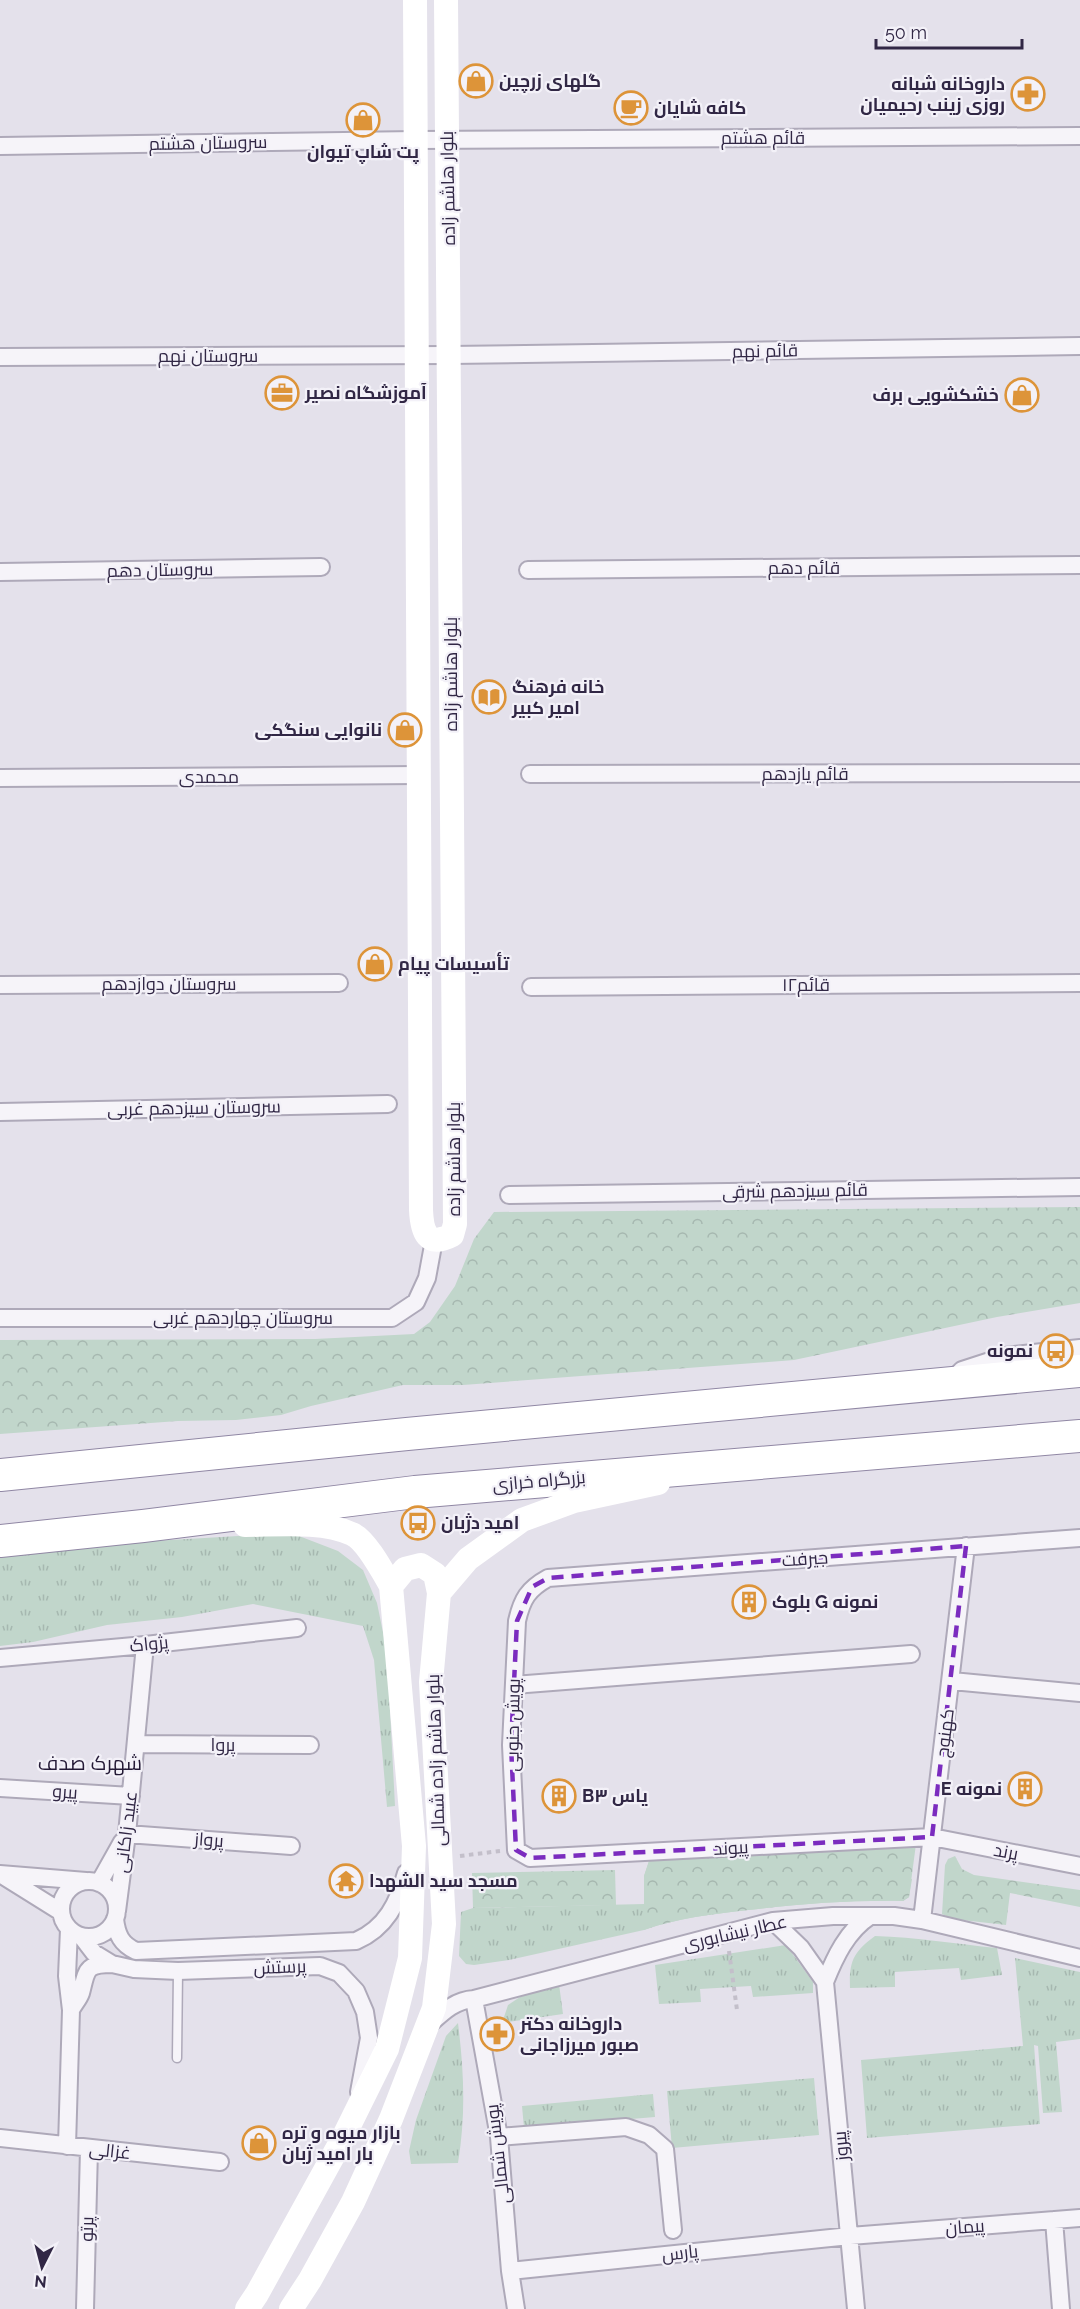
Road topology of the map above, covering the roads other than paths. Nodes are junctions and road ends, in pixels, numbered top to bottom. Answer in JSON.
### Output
{"nodes":[{"id":1,"x":415,"y":0,"type":"edge"},
{"id":2,"x":446,"y":0,"type":"edge"},
{"id":3,"x":1080,"y":136,"type":"edge"},
{"id":4,"x":416,"y":140,"type":"junction"},
{"id":5,"x":447,"y":140,"type":"junction"},
{"id":6,"x":0,"y":146,"type":"edge"},
{"id":7,"x":1080,"y":346,"type":"edge"},
{"id":8,"x":417,"y":355,"type":"junction"},
{"id":9,"x":450,"y":355,"type":"junction"},
{"id":10,"x":0,"y":357,"type":"edge"},
{"id":11,"x":1080,"y":565,"type":"edge"},
{"id":12,"x":321,"y":567,"type":"dead end"},
{"id":13,"x":528,"y":570,"type":"dead end"},
{"id":14,"x":0,"y":572,"type":"edge"},
{"id":15,"x":1080,"y":773,"type":"edge"},
{"id":16,"x":530,"y":774,"type":"dead end"},
{"id":17,"x":419,"y":775,"type":"junction"},
{"id":18,"x":0,"y":778,"type":"edge"},
{"id":19,"x":339,"y":983,"type":"dead end"},
{"id":20,"x":1080,"y":983,"type":"edge"},
{"id":21,"x":0,"y":985,"type":"edge"},
{"id":22,"x":531,"y":987,"type":"dead end"},
{"id":23,"x":453,"y":991,"type":"junction"},
{"id":24,"x":420,"y":993,"type":"junction"},
{"id":25,"x":388,"y":1104,"type":"dead end"},
{"id":26,"x":0,"y":1112,"type":"edge"},
{"id":27,"x":1080,"y":1187,"type":"edge"},
{"id":28,"x":509,"y":1195,"type":"dead end"},
{"id":29,"x":434,"y":1240,"type":"junction"},
{"id":30,"x":0,"y":1318,"type":"edge"},
{"id":31,"x":1080,"y":1348,"type":"edge"},
{"id":32,"x":1080,"y":1371,"type":"edge"},
{"id":33,"x":947,"y":1384,"type":"junction"},
{"id":34,"x":1080,"y":1436,"type":"edge"},
{"id":35,"x":747,"y":1463,"type":"junction"},
{"id":36,"x":0,"y":1475,"type":"edge"},
{"id":37,"x":143,"y":1526,"type":"junction"},
{"id":38,"x":1080,"y":1538,"type":"edge"},
{"id":39,"x":0,"y":1540,"type":"edge"},
{"id":40,"x":966,"y":1546,"type":"junction"},
{"id":41,"x":391,"y":1586,"type":"junction"},
{"id":42,"x":532,"y":1587,"type":"joint"},
{"id":43,"x":439,"y":1593,"type":"junction"},
{"id":44,"x":297,"y":1628,"type":"dead end"},
{"id":45,"x":145,"y":1645,"type":"junction"},
{"id":46,"x":911,"y":1654,"type":"dead end"},
{"id":47,"x":0,"y":1658,"type":"edge"},
{"id":48,"x":952,"y":1681,"type":"junction"},
{"id":49,"x":514,"y":1686,"type":"junction"},
{"id":50,"x":1080,"y":1693,"type":"edge"},
{"id":51,"x":136,"y":1744,"type":"junction"},
{"id":52,"x":309,"y":1745,"type":"dead end"},
{"id":53,"x":0,"y":1788,"type":"edge"},
{"id":54,"x":130,"y":1796,"type":"junction"},
{"id":55,"x":127,"y":1834,"type":"junction"},
{"id":56,"x":932,"y":1837,"type":"junction"},
{"id":57,"x":291,"y":1846,"type":"dead end"},
{"id":58,"x":414,"y":1846,"type":"junction"},
{"id":59,"x":530,"y":1858,"type":"joint"},
{"id":60,"x":1080,"y":1866,"type":"edge"},
{"id":61,"x":1,"y":1875,"type":"edge"},
{"id":62,"x":94,"y":1882,"type":"junction"},
{"id":63,"x":61,"y":1912,"type":"junction"},
{"id":64,"x":116,"y":1915,"type":"junction"},
{"id":65,"x":870,"y":1916,"type":"junction"},
{"id":66,"x":922,"y":1920,"type":"junction"},
{"id":67,"x":773,"y":1922,"type":"junction"},
{"id":68,"x":75,"y":1932,"type":"junction"},
{"id":69,"x":1080,"y":1958,"type":"edge"},
{"id":70,"x":112,"y":1964,"type":"junction"},
{"id":71,"x":178,"y":1971,"type":"junction"},
{"id":72,"x":437,"y":1977,"type":"junction"},
{"id":73,"x":825,"y":1982,"type":"junction"},
{"id":74,"x":469,"y":1999,"type":"junction"},
{"id":75,"x":71,"y":2010,"type":"junction"},
{"id":76,"x":426,"y":2027,"type":"junction"},
{"id":77,"x":177,"y":2058,"type":"dead end"},
{"id":78,"x":355,"y":2114,"type":"junction"},
{"id":79,"x":499,"y":2137,"type":"junction"},
{"id":80,"x":0,"y":2138,"type":"edge"},
{"id":81,"x":67,"y":2146,"type":"junction"},
{"id":82,"x":89,"y":2149,"type":"junction"},
{"id":83,"x":220,"y":2162,"type":"dead end"},
{"id":84,"x":1080,"y":2218,"type":"edge"},
{"id":85,"x":1054,"y":2220,"type":"junction"},
{"id":86,"x":673,"y":2230,"type":"dead end"},
{"id":87,"x":850,"y":2236,"type":"junction"},
{"id":88,"x":510,"y":2271,"type":"junction"},
{"id":89,"x":85,"y":2309,"type":"edge"},
{"id":90,"x":247,"y":2309,"type":"edge"},
{"id":91,"x":291,"y":2309,"type":"edge"},
{"id":92,"x":516,"y":2309,"type":"edge"},
{"id":93,"x":856,"y":2309,"type":"edge"},
{"id":94,"x":1061,"y":2309,"type":"edge"}],
"edges":[{"from":1,"to":4,"type":"street","name":"بلوار هاشم زاده"},
{"from":2,"to":5,"type":"street","name":"بلوار هاشم زاده"},
{"from":3,"to":5,"type":"street","name":"قائم هشتم"},
{"from":4,"to":5,"type":"street","name":"قائم هشتم"},
{"from":4,"to":6,"type":"street","name":"سروستان هشتم"},
{"from":4,"to":8,"type":"street","name":"بلوار هاشم زاده"},
{"from":5,"to":9,"type":"street","name":"بلوار هاشم زاده"},
{"from":7,"to":9,"type":"street","name":"قائم نهم"},
{"from":8,"to":9,"type":"street","name":"قائم نهم"},
{"from":8,"to":10,"type":"street","name":"سروستان نهم"},
{"from":8,"to":17,"type":"street","name":"بلوار هاشم زاده"},
{"from":9,"to":23,"type":"street","name":"بلوار هاشم زاده"},
{"from":11,"to":13,"type":"street","name":"قائم دهم"},
{"from":12,"to":14,"type":"street","name":"سروستان دهم"},
{"from":15,"to":16,"type":"street","name":"قائم یازدهم"},
{"from":17,"to":18,"type":"street","name":"محمدی"},
{"from":17,"to":24,"type":"street","name":"بلوار هاشم زاده"},
{"from":19,"to":21,"type":"street","name":"سروستان دوازدهم"},
{"from":20,"to":22,"type":"street","name":"قائم۱۲"},
{"from":23,"to":24,"type":"street"},
{"from":23,"to":29,"type":"street","name":"بلوار هاشم زاده"},
{"from":24,"to":29,"type":"street","name":"بلوار هاشم زاده"},
{"from":25,"to":26,"type":"street","name":"سروستان سیزدهم غربی"},
{"from":27,"to":28,"type":"street","name":"قائم سیزدهم شرقی"},
{"from":29,"to":30,"type":"street","name":"سروستان چهاردهم غربی"},
{"from":31,"to":33,"type":"street"},
{"from":32,"to":33,"type":"highway"},
{"from":33,"to":36,"type":"highway"},
{"from":34,"to":35,"type":"highway","name":"بزرگراه خرازی"},
{"from":35,"to":37,"type":"highway","name":"بزرگراه خرازی"},
{"from":35,"to":43,"type":"street"},
{"from":37,"to":39,"type":"highway","name":"بزرگراه خرازی"},
{"from":37,"to":41,"type":"street","name":"بلوار هاشم زاده شمالی"},
{"from":38,"to":40,"type":"street","name":"جيرفت"},
{"from":40,"to":42,"type":"street","name":"جيرفت"},
{"from":40,"to":48,"type":"street","name":"كهنوج"},
{"from":41,"to":43,"type":"street"},
{"from":41,"to":58,"type":"street","name":"بلوار هاشم زاده شمالی"},
{"from":42,"to":49,"type":"street","name":"پویش جنوبی"},
{"from":43,"to":72,"type":"street","name":"بلوار هاشم زاده شمالی"},
{"from":44,"to":45,"type":"street","name":"پژواک"},
{"from":45,"to":47,"type":"street","name":"پژواک"},
{"from":45,"to":51,"type":"street","name":"عبید زاکانی"},
{"from":46,"to":49,"type":"street"},
{"from":48,"to":50,"type":"street"},
{"from":48,"to":56,"type":"street","name":"كهنوج"},
{"from":49,"to":59,"type":"street","name":"پویش جنوبی"},
{"from":51,"to":52,"type":"street","name":"پروا"},
{"from":51,"to":54,"type":"street","name":"عبید زاکانی"},
{"from":53,"to":54,"type":"street","name":"پیرو"},
{"from":54,"to":55,"type":"street","name":"عبید زاکانی"},
{"from":55,"to":57,"type":"street","name":"پرواز"},
{"from":55,"to":62,"type":"street"},
{"from":55,"to":64,"type":"street","name":"عبید زاکانی"},
{"from":56,"to":59,"type":"street","name":"پیوند"},
{"from":56,"to":60,"type":"street","name":"پرند"},
{"from":56,"to":66,"type":"street","name":"كهنوج"},
{"from":58,"to":64,"type":"street","name":"پرستش"},
{"from":58,"to":78,"type":"street","name":"بلوار هاشم زاده شمالی"},
{"from":61,"to":62,"type":"street"},
{"from":61,"to":63,"type":"street"},
{"from":62,"to":63,"type":"street"},
{"from":62,"to":64,"type":"street"},
{"from":63,"to":68,"type":"street"},
{"from":64,"to":68,"type":"street"},
{"from":65,"to":66,"type":"street","name":"عطار نیشابوری"},
{"from":65,"to":67,"type":"street","name":"عطار نیشابوری"},
{"from":65,"to":73,"type":"street"},
{"from":66,"to":69,"type":"street","name":"عطار نیشابوری"},
{"from":67,"to":73,"type":"street","name":"پیروز"},
{"from":67,"to":74,"type":"street","name":"عطار نیشابوری"},
{"from":68,"to":70,"type":"street","name":"پرستش"},
{"from":68,"to":75,"type":"street"},
{"from":70,"to":71,"type":"street","name":"پرستش"},
{"from":70,"to":75,"type":"street"},
{"from":71,"to":77,"type":"lane"},
{"from":71,"to":78,"type":"street","name":"پرستش"},
{"from":72,"to":74,"type":"street"},
{"from":72,"to":76,"type":"street","name":"بلوار هاشم زاده شمالی"},
{"from":73,"to":87,"type":"street","name":"پیروز"},
{"from":74,"to":76,"type":"street","name":"عطار نیشابوری"},
{"from":74,"to":79,"type":"street","name":"پویش شمالی"},
{"from":75,"to":81,"type":"street"},
{"from":76,"to":91,"type":"street","name":"بلوار هاشم زاده شمالی"},
{"from":78,"to":90,"type":"street","name":"بلوار هاشم زاده شمالی"},
{"from":79,"to":86,"type":"street"},
{"from":79,"to":88,"type":"street","name":"پویش شمالی"},
{"from":80,"to":81,"type":"street","name":"غزالی"},
{"from":81,"to":82,"type":"street","name":"غزالی"},
{"from":82,"to":83,"type":"street","name":"غزالی"},
{"from":82,"to":89,"type":"street","name":"پرتو"},
{"from":84,"to":85,"type":"street","name":"پیمان"},
{"from":85,"to":87,"type":"street","name":"پیمان"},
{"from":85,"to":94,"type":"street"},
{"from":87,"to":88,"type":"street","name":"پارس"},
{"from":87,"to":93,"type":"street","name":"پیروز"},
{"from":88,"to":92,"type":"street","name":"پویش شمالی"}]}
